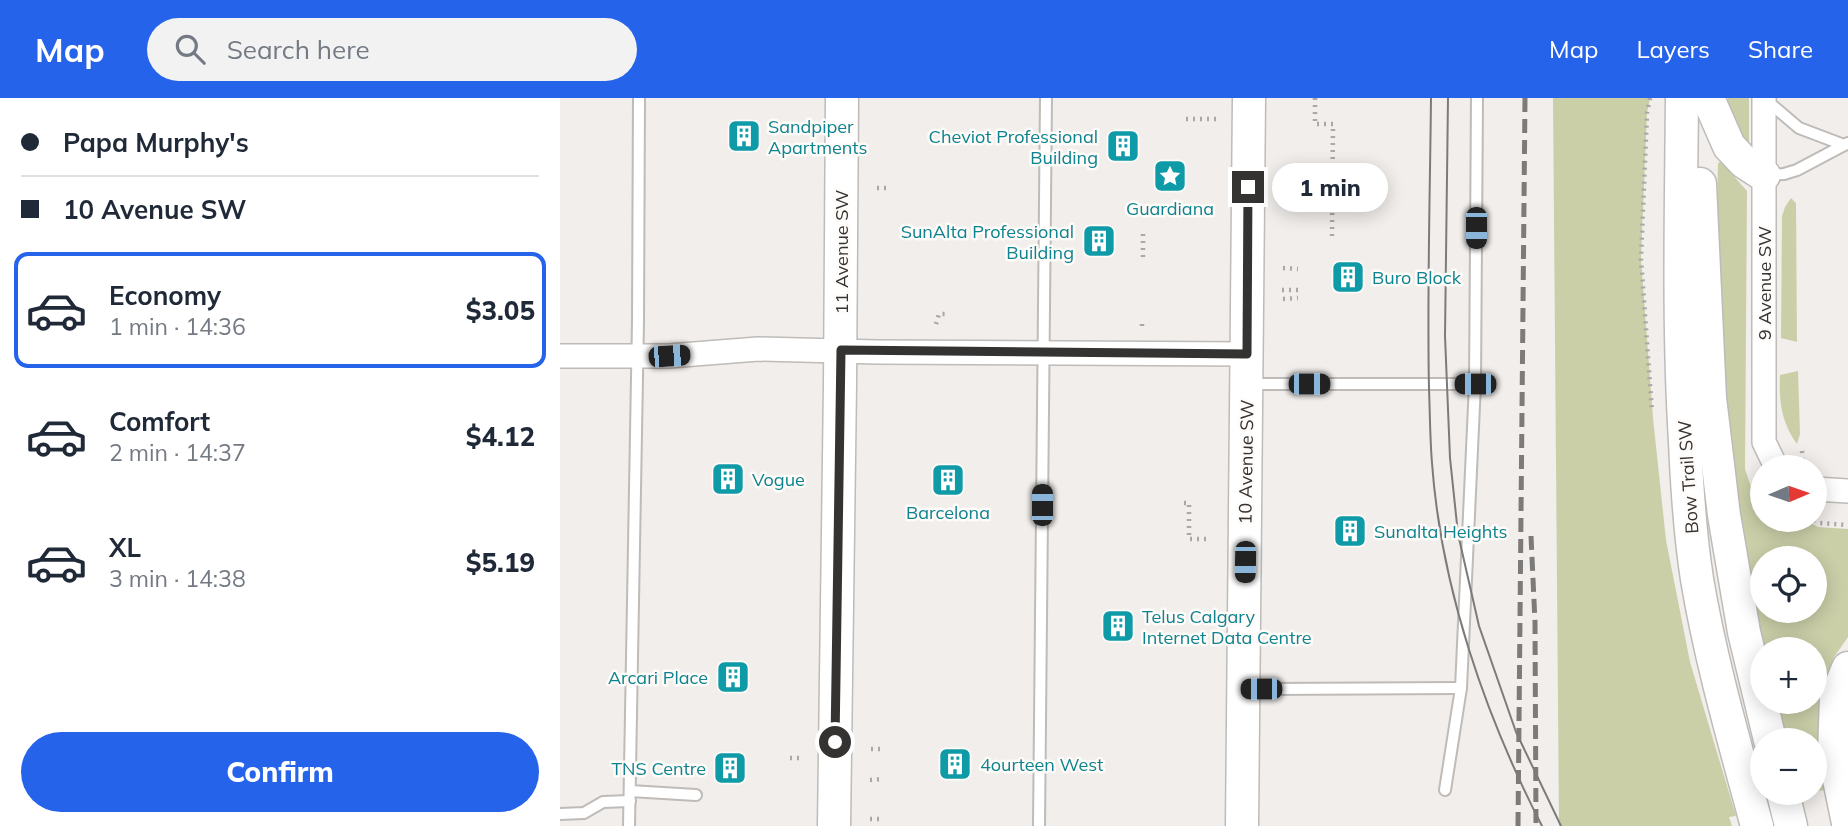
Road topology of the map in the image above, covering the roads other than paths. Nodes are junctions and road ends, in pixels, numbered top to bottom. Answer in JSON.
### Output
{"nodes":[{"id":1,"x":639,"y":98,"type":"edge"},
{"id":2,"x":842,"y":98,"type":"edge"},
{"id":3,"x":1046,"y":98,"type":"edge"},
{"id":4,"x":1250,"y":98,"type":"edge"},
{"id":5,"x":1477,"y":98,"type":"edge"},
{"id":6,"x":1708,"y":98,"type":"edge"},
{"id":7,"x":1764,"y":98,"type":"edge"},
{"id":8,"x":1682,"y":110,"type":"edge"},
{"id":9,"x":1846,"y":144,"type":"edge"},
{"id":10,"x":1764,"y":175,"type":"junction"},
{"id":11,"x":841,"y":350,"type":"junction"},
{"id":12,"x":1044,"y":352,"type":"junction"},
{"id":13,"x":560,"y":356,"type":"edge"},
{"id":14,"x":637,"y":356,"type":"junction"},
{"id":15,"x":1247,"y":369,"type":"junction"},
{"id":16,"x":1475,"y":384,"type":"junction"},
{"id":17,"x":1770,"y":455,"type":"edge"},
{"id":18,"x":1827,"y":490,"type":"edge"},
{"id":19,"x":1848,"y":491,"type":"edge"},
{"id":20,"x":1848,"y":668,"type":"edge"},
{"id":21,"x":1461,"y":688,"type":"junction"},
{"id":22,"x":1244,"y":689,"type":"junction"},
{"id":23,"x":1767,"y":728,"type":"edge"},
{"id":24,"x":1445,"y":790,"type":"dead end"},
{"id":25,"x":696,"y":795,"type":"dead end"},
{"id":26,"x":630,"y":796,"type":"junction"},
{"id":27,"x":560,"y":814,"type":"edge"},
{"id":28,"x":1846,"y":817,"type":"edge"},
{"id":29,"x":1756,"y":822,"type":"edge"},
{"id":30,"x":629,"y":826,"type":"edge"},
{"id":31,"x":834,"y":826,"type":"edge"},
{"id":32,"x":1039,"y":826,"type":"edge"},
{"id":33,"x":1242,"y":826,"type":"edge"}],
"edges":[{"from":1,"to":14,"type":"lane"},
{"from":2,"to":11,"type":"main road","name":"11 Avenue SW"},
{"from":3,"to":12,"type":"lane"},
{"from":4,"to":15,"type":"main road","name":"10 Avenue SW"},
{"from":5,"to":16,"type":"lane"},
{"from":6,"to":10,"type":"main road"},
{"from":7,"to":9,"type":"lane"},
{"from":7,"to":10,"type":"street","name":"9 Avenue SW"},
{"from":8,"to":23,"type":"main road","name":"Bow Trail SW"},
{"from":8,"to":29,"type":"main road","name":"Bow Trail SW"},
{"from":9,"to":10,"type":"lane"},
{"from":10,"to":17,"type":"street","name":"9 Avenue SW"},
{"from":11,"to":12,"type":"street"},
{"from":11,"to":14,"type":"street"},
{"from":11,"to":31,"type":"main road","name":"11 Avenue SW"},
{"from":12,"to":15,"type":"street"},
{"from":12,"to":32,"type":"lane"},
{"from":13,"to":14,"type":"street"},
{"from":14,"to":26,"type":"lane"},
{"from":15,"to":16,"type":"lane"},
{"from":15,"to":22,"type":"main road","name":"10 Avenue SW"},
{"from":16,"to":21,"type":"lane"},
{"from":18,"to":19,"type":"street"},
{"from":20,"to":28,"type":"main road"},
{"from":21,"to":22,"type":"lane"},
{"from":21,"to":24,"type":"lane"},
{"from":22,"to":33,"type":"main road","name":"10 Avenue SW"},
{"from":25,"to":26,"type":"lane"},
{"from":26,"to":27,"type":"lane"},
{"from":26,"to":30,"type":"lane"}]}
